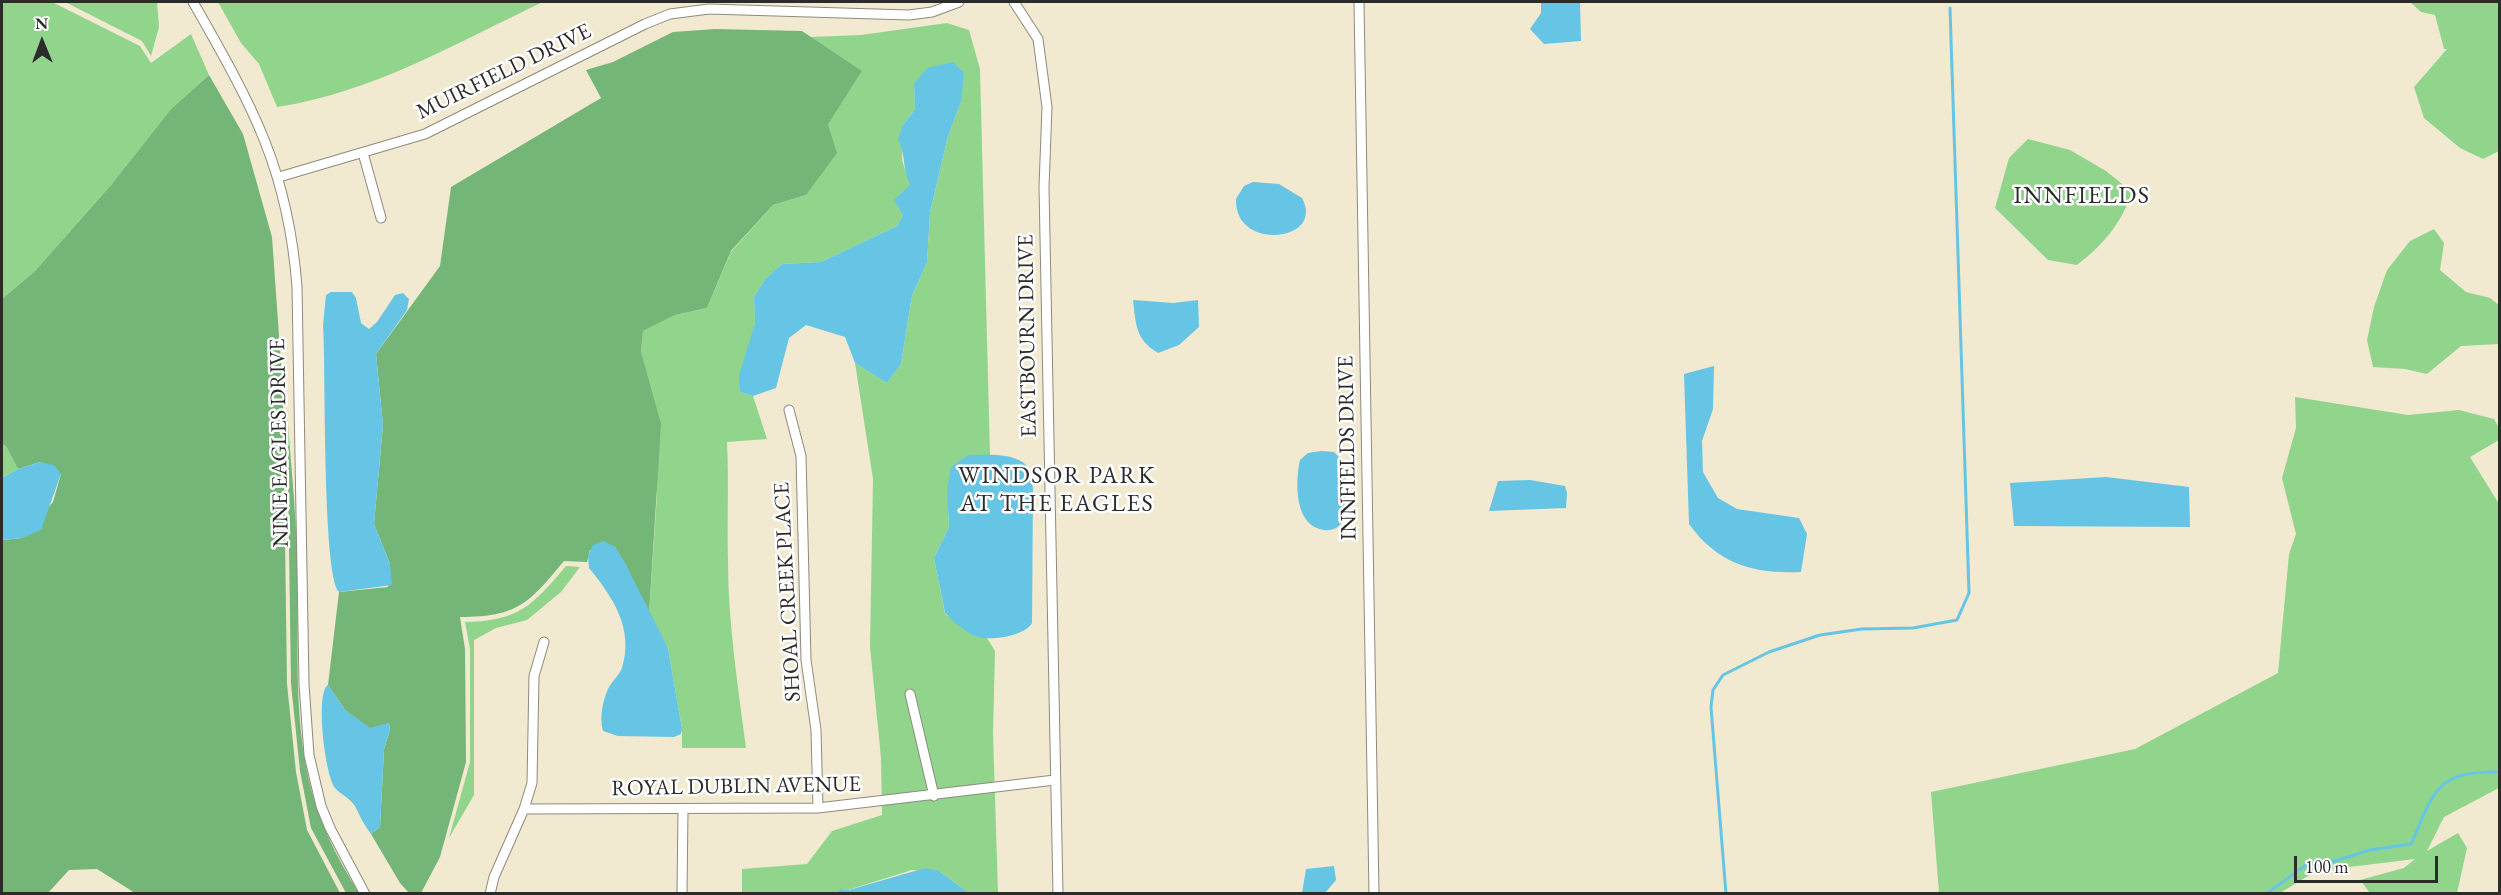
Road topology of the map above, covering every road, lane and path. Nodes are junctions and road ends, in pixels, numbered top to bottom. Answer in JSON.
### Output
{"nodes":[{"id":1,"x":193,"y":2,"type":"edge"},
{"id":2,"x":959,"y":2,"type":"edge"},
{"id":3,"x":1014,"y":2,"type":"edge"},
{"id":4,"x":1359,"y":2,"type":"edge"},
{"id":5,"x":363,"y":153,"type":"junction"},
{"id":6,"x":279,"y":177,"type":"junction"},
{"id":7,"x":381,"y":218,"type":"dead end"},
{"id":8,"x":789,"y":410,"type":"dead end"},
{"id":9,"x":544,"y":642,"type":"dead end"},
{"id":10,"x":910,"y":694,"type":"dead end"},
{"id":11,"x":1055,"y":780,"type":"junction"},
{"id":12,"x":933,"y":796,"type":"junction"},
{"id":13,"x":818,"y":808,"type":"junction"},
{"id":14,"x":524,"y":809,"type":"junction"},
{"id":15,"x":683,"y":810,"type":"junction"},
{"id":16,"x":365,"y":894,"type":"edge"},
{"id":17,"x":490,"y":894,"type":"edge"},
{"id":18,"x":682,"y":894,"type":"edge"},
{"id":19,"x":1058,"y":894,"type":"edge"},
{"id":20,"x":1374,"y":894,"type":"edge"}],
"edges":[{"from":1,"to":6,"type":"street","name":"NINE EAGLES DRIVE"},
{"from":2,"to":5,"type":"street","name":"MUIRFIELD DRIVE"},
{"from":3,"to":11,"type":"street","name":"EASTBOURN DRIVE"},
{"from":4,"to":20,"type":"street","name":"INNFIELDS DRIVE"},
{"from":5,"to":6,"type":"street","name":"MUIRFIELD DRIVE"},
{"from":5,"to":7,"type":"street"},
{"from":6,"to":16,"type":"street","name":"NINE EAGLES DRIVE"},
{"from":8,"to":13,"type":"street","name":"SHOAL CREEK PLACE"},
{"from":9,"to":14,"type":"street"},
{"from":10,"to":12,"type":"street"},
{"from":11,"to":12,"type":"street","name":"ROYAL DUBLIN AVENUE"},
{"from":11,"to":19,"type":"street","name":"EASTBOURN DRIVE"},
{"from":12,"to":13,"type":"street","name":"ROYAL DUBLIN AVENUE"},
{"from":13,"to":15,"type":"street","name":"ROYAL DUBLIN AVENUE"},
{"from":14,"to":15,"type":"street","name":"ROYAL DUBLIN AVENUE"},
{"from":14,"to":17,"type":"street"},
{"from":15,"to":18,"type":"street"}]}
